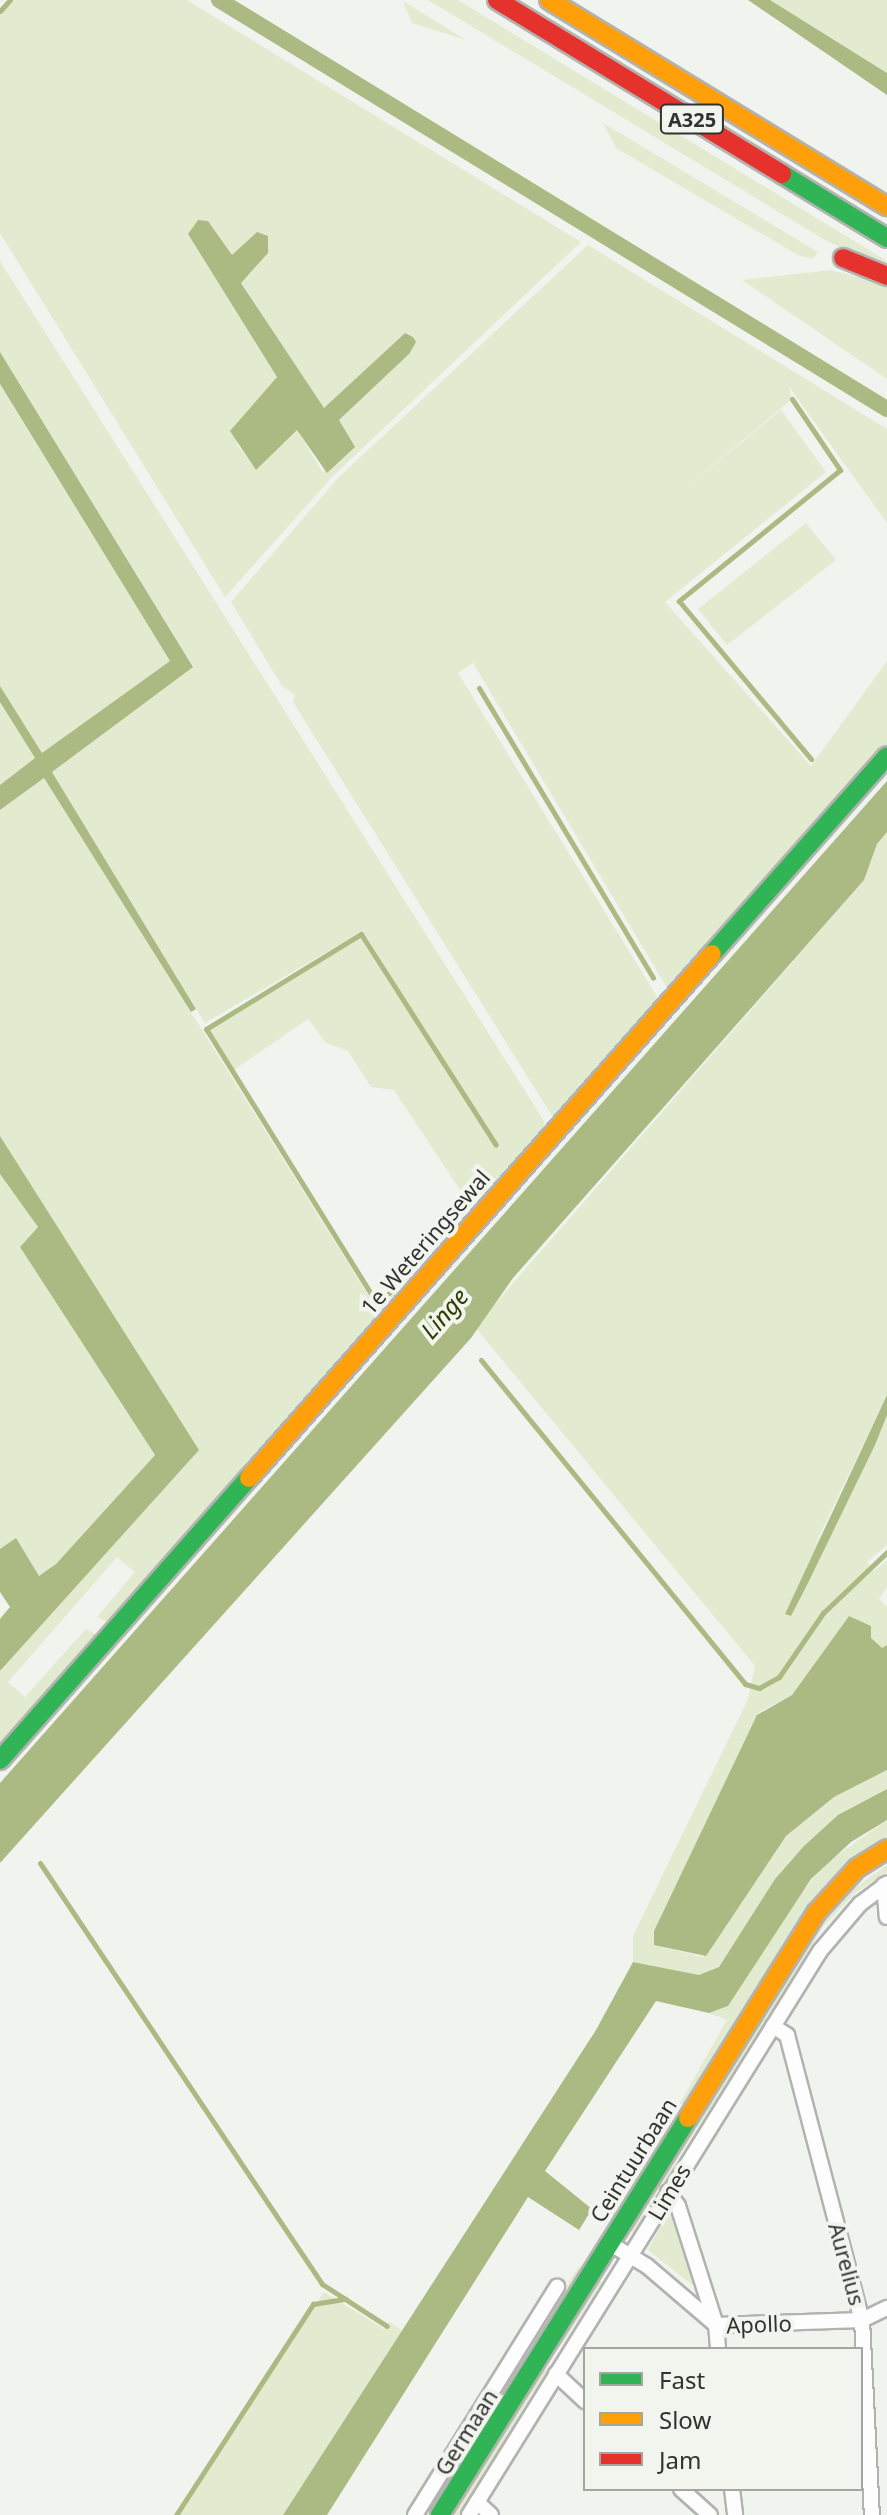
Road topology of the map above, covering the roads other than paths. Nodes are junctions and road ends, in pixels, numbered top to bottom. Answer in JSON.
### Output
{"nodes":[{"id":1,"x":497,"y":0,"type":"edge"},
{"id":2,"x":549,"y":0,"type":"edge"},
{"id":3,"x":887,"y":206,"type":"edge"},
{"id":4,"x":887,"y":238,"type":"edge"},
{"id":5,"x":843,"y":258,"type":"dead end"},
{"id":6,"x":887,"y":276,"type":"edge"},
{"id":7,"x":887,"y":756,"type":"edge"},
{"id":8,"x":0,"y":1760,"type":"edge"},
{"id":9,"x":887,"y":1849,"type":"edge"},
{"id":10,"x":886,"y":1884,"type":"edge"},
{"id":11,"x":887,"y":1917,"type":"edge"},
{"id":12,"x":773,"y":2026,"type":"junction"},
{"id":13,"x":668,"y":2192,"type":"junction"},
{"id":14,"x":609,"y":2243,"type":"junction"},
{"id":15,"x":632,"y":2257,"type":"junction"},
{"id":16,"x":557,"y":2287,"type":"dead end"},
{"id":17,"x":887,"y":2308,"type":"edge"},
{"id":18,"x":862,"y":2320,"type":"junction"},
{"id":19,"x":716,"y":2325,"type":"junction"},
{"id":20,"x":718,"y":2347,"type":"edge"},
{"id":21,"x":517,"y":2349,"type":"junction"},
{"id":22,"x":537,"y":2361,"type":"junction"},
{"id":23,"x":556,"y":2374,"type":"junction"},
{"id":24,"x":583,"y":2399,"type":"edge"},
{"id":25,"x":683,"y":2491,"type":"edge"},
{"id":26,"x":732,"y":2491,"type":"edge"},
{"id":27,"x":473,"y":2509,"type":"edge"},
{"id":28,"x":415,"y":2515,"type":"edge"},
{"id":29,"x":440,"y":2515,"type":"edge"},
{"id":30,"x":491,"y":2515,"type":"edge"},
{"id":31,"x":710,"y":2515,"type":"edge"},
{"id":32,"x":735,"y":2515,"type":"edge"},
{"id":33,"x":872,"y":2515,"type":"edge"}],
"edges":[{"from":1,"to":4,"type":"main road","number":"A325"},
{"from":2,"to":3,"type":"main road","number":"A325"},
{"from":5,"to":6,"type":"main road"},
{"from":7,"to":8,"type":"main road","name":"1e Weteringsewal"},
{"from":9,"to":14,"type":"main road","name":"Ceintuurbaan"},
{"from":10,"to":11,"type":"street"},
{"from":10,"to":12,"type":"street","name":"Limes"},
{"from":12,"to":13,"type":"street","name":"Limes"},
{"from":12,"to":18,"type":"street","name":"Aurelius"},
{"from":13,"to":15,"type":"street","name":"Limes"},
{"from":13,"to":19,"type":"street"},
{"from":14,"to":15,"type":"street","name":"Apollo"},
{"from":14,"to":22,"type":"main road","name":"Ceintuurbaan"},
{"from":15,"to":19,"type":"street","name":"Apollo"},
{"from":15,"to":23,"type":"street","name":"Limes"},
{"from":16,"to":21,"type":"street","name":"Germaan"},
{"from":17,"to":18,"type":"street","name":"Apollo"},
{"from":18,"to":19,"type":"street","name":"Apollo"},
{"from":18,"to":33,"type":"street","name":"Aurelius"},
{"from":19,"to":20,"type":"street"},
{"from":21,"to":22,"type":"street"},
{"from":21,"to":28,"type":"street","name":"Germaan"},
{"from":22,"to":29,"type":"main road","name":"Ceintuurbaan"},
{"from":23,"to":24,"type":"street"},
{"from":23,"to":27,"type":"street","name":"Limes"},
{"from":25,"to":31,"type":"street"},
{"from":26,"to":32,"type":"street"},
{"from":27,"to":30,"type":"street"}]}
